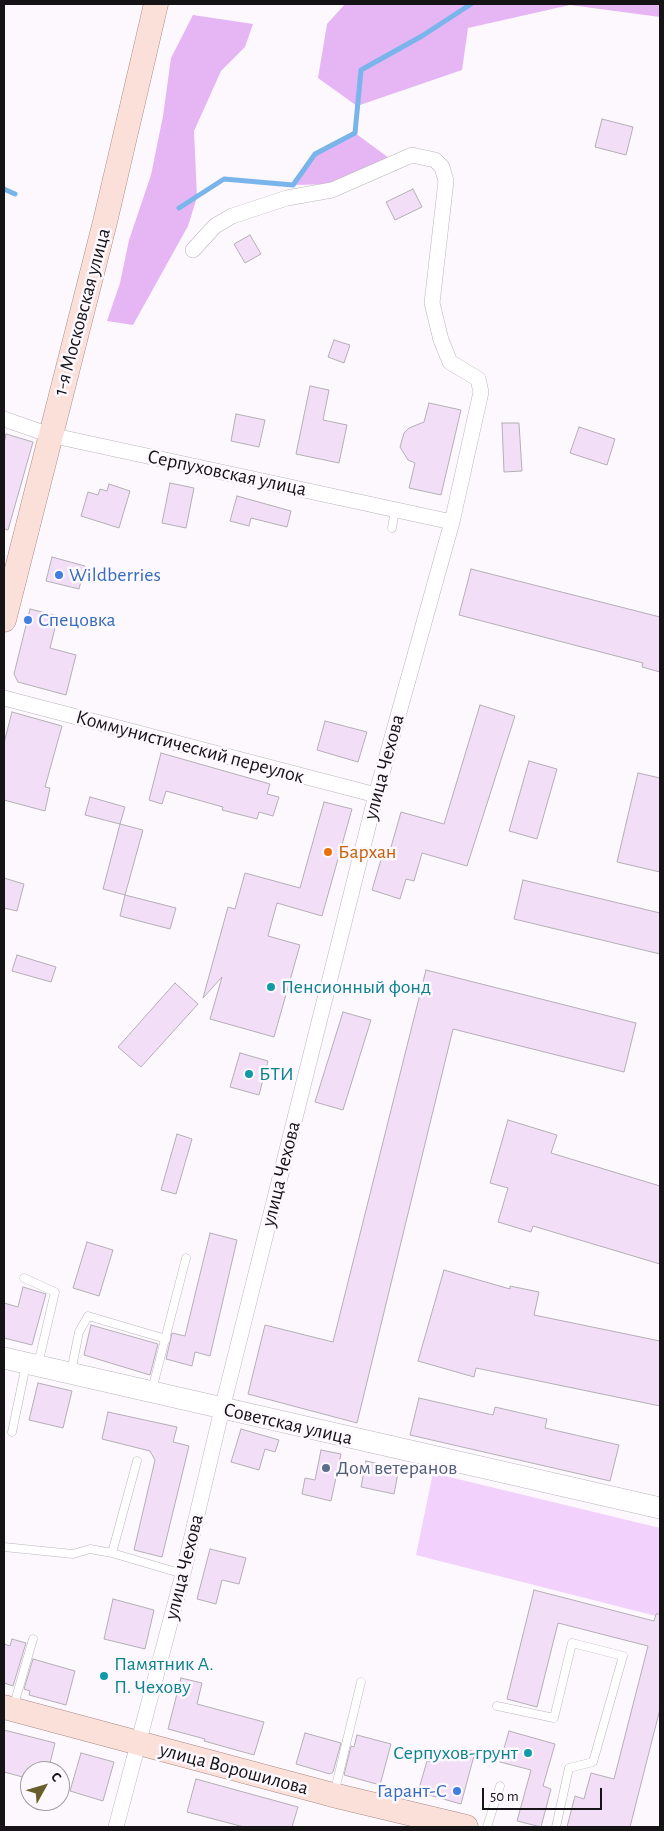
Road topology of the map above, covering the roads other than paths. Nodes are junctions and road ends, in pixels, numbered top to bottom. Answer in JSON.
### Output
{"nodes":[{"id":1,"x":156,"y":4,"type":"edge"},
{"id":2,"x":193,"y":250,"type":"dead end"},
{"id":3,"x":4,"y":419,"type":"edge"},
{"id":4,"x":50,"y":435,"type":"junction"},
{"id":5,"x":395,"y":509,"type":"junction"},
{"id":6,"x":452,"y":522,"type":"junction"},
{"id":7,"x":392,"y":528,"type":"dead end"},
{"id":8,"x":4,"y":620,"type":"edge"},
{"id":9,"x":4,"y":698,"type":"edge"},
{"id":10,"x":376,"y":795,"type":"junction"},
{"id":11,"x":186,"y":1258,"type":"dead end"},
{"id":12,"x":24,"y":1278,"type":"dead end"},
{"id":13,"x":166,"y":1339,"type":"junction"},
{"id":14,"x":4,"y":1358,"type":"edge"},
{"id":15,"x":32,"y":1364,"type":"junction"},
{"id":16,"x":71,"y":1374,"type":"junction"},
{"id":17,"x":152,"y":1392,"type":"junction"},
{"id":18,"x":222,"y":1408,"type":"junction"},
{"id":19,"x":12,"y":1432,"type":"dead end"},
{"id":20,"x":137,"y":1461,"type":"dead end"},
{"id":21,"x":660,"y":1508,"type":"edge"},
{"id":22,"x":4,"y":1547,"type":"edge"},
{"id":23,"x":112,"y":1553,"type":"junction"},
{"id":24,"x":183,"y":1574,"type":"junction"},
{"id":25,"x":33,"y":1639,"type":"dead end"},
{"id":26,"x":361,"y":1682,"type":"dead end"},
{"id":27,"x":497,"y":1706,"type":"dead end"},
{"id":28,"x":8,"y":1708,"type":"edge"},
{"id":29,"x":138,"y":1743,"type":"junction"},
{"id":30,"x":500,"y":1786,"type":"dead end"},
{"id":31,"x":333,"y":1796,"type":"junction"},
{"id":32,"x":116,"y":1827,"type":"edge"},
{"id":33,"x":466,"y":1827,"type":"edge"},
{"id":34,"x":487,"y":1827,"type":"edge"},
{"id":35,"x":556,"y":1827,"type":"edge"}],
"edges":[{"from":1,"to":4,"type":"main road","name":"1-я Московская улица"},
{"from":2,"to":6,"type":"street","name":"улица Чехова"},
{"from":3,"to":4,"type":"street","name":"Серпуховская улица"},
{"from":4,"to":5,"type":"street","name":"Серпуховская улица"},
{"from":4,"to":8,"type":"main road","name":"1-я Московская улица"},
{"from":5,"to":6,"type":"street","name":"Серпуховская улица"},
{"from":5,"to":7,"type":"lane"},
{"from":6,"to":10,"type":"street","name":"улица Чехова"},
{"from":9,"to":10,"type":"street","name":"Коммунистический переулок"},
{"from":10,"to":18,"type":"street","name":"улица Чехова"},
{"from":11,"to":13,"type":"lane"},
{"from":12,"to":15,"type":"lane"},
{"from":13,"to":16,"type":"lane"},
{"from":13,"to":17,"type":"lane"},
{"from":14,"to":15,"type":"street","name":"Советская улица"},
{"from":15,"to":16,"type":"street","name":"Советская улица"},
{"from":15,"to":19,"type":"lane"},
{"from":16,"to":17,"type":"street","name":"Советская улица"},
{"from":17,"to":18,"type":"street","name":"Советская улица"},
{"from":18,"to":21,"type":"street","name":"Советская улица"},
{"from":18,"to":24,"type":"street","name":"улица Чехова"},
{"from":20,"to":23,"type":"lane"},
{"from":22,"to":23,"type":"lane"},
{"from":23,"to":24,"type":"lane"},
{"from":24,"to":29,"type":"street","name":"улица Чехова"},
{"from":25,"to":28,"type":"lane"},
{"from":26,"to":31,"type":"lane"},
{"from":27,"to":35,"type":"lane"},
{"from":28,"to":29,"type":"main road","name":"улица Ворошилова"},
{"from":29,"to":31,"type":"main road","name":"улица Ворошилова"},
{"from":29,"to":32,"type":"street","name":"улица Чехова"},
{"from":30,"to":34,"type":"lane"},
{"from":31,"to":33,"type":"main road","name":"улица Ворошилова"}]}
